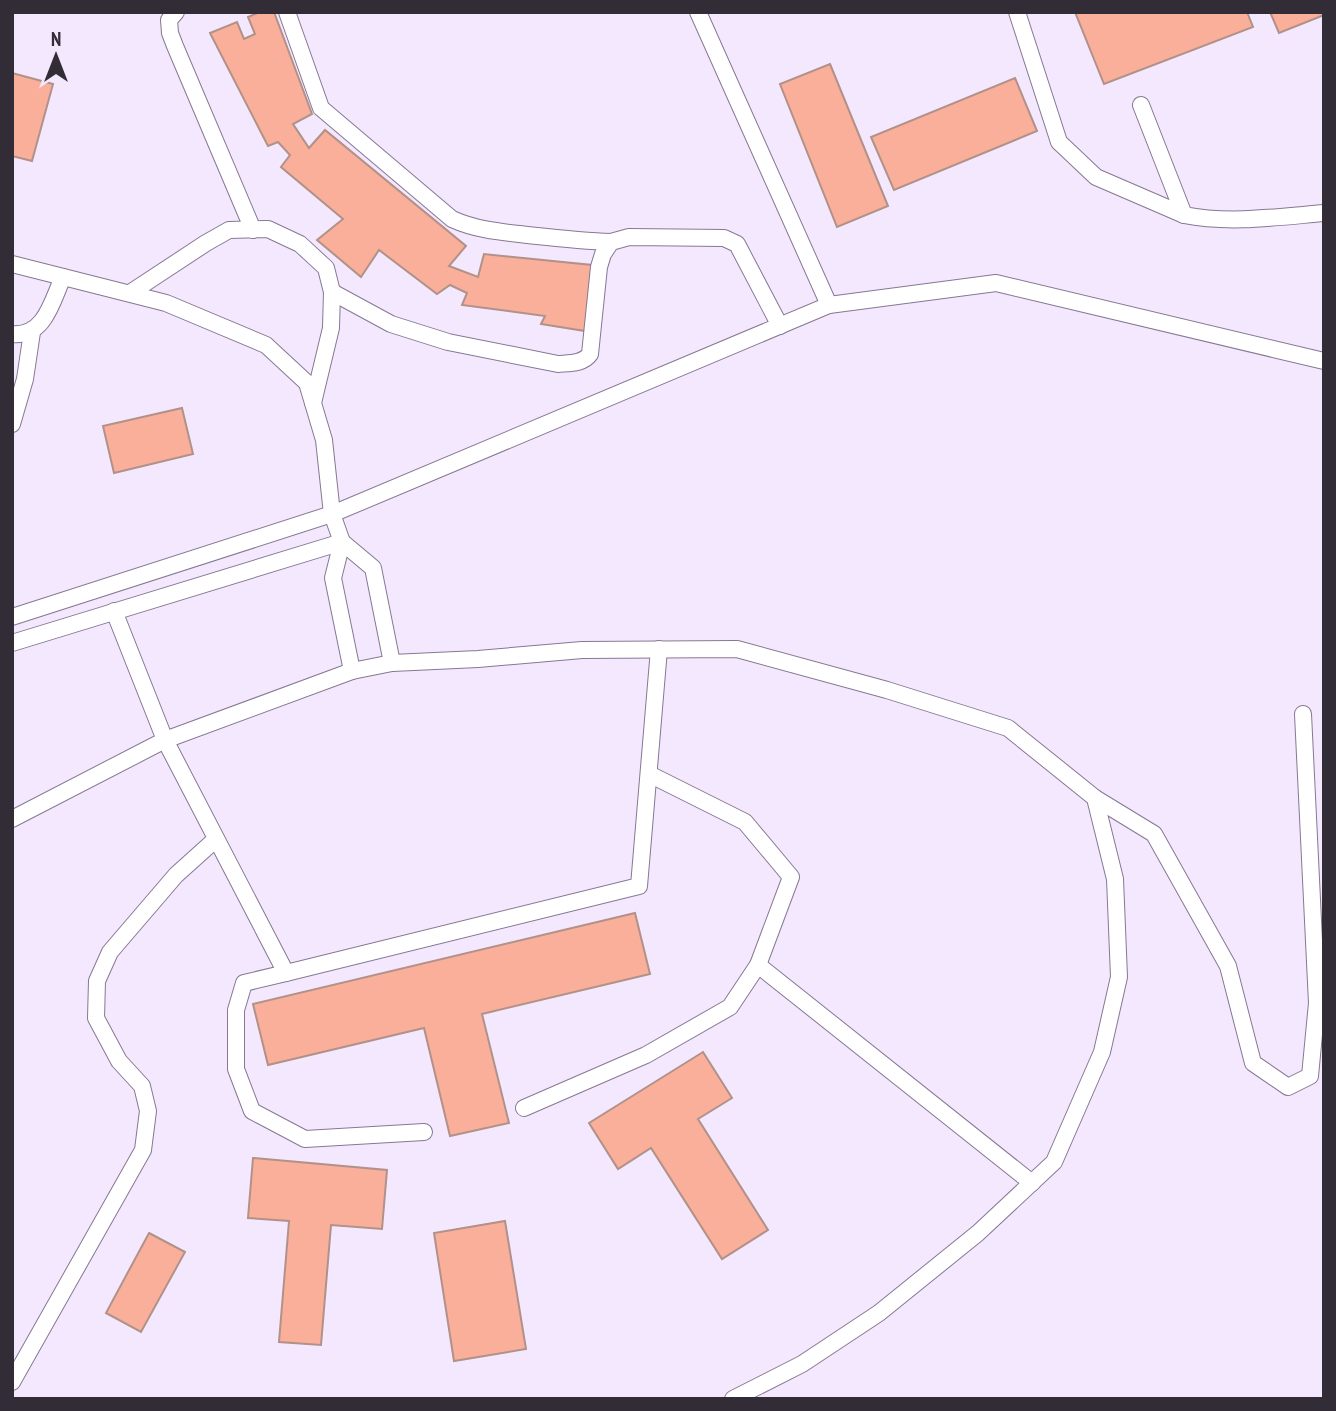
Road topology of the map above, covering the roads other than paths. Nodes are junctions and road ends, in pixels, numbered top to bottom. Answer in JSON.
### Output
{"nodes":[{"id":1,"x":176,"y":12,"type":"edge"},
{"id":2,"x":287,"y":12,"type":"edge"},
{"id":3,"x":698,"y":12,"type":"edge"},
{"id":4,"x":1017,"y":12,"type":"edge"},
{"id":5,"x":1141,"y":105,"type":"dead end"},
{"id":6,"x":1324,"y":213,"type":"edge"},
{"id":7,"x":1184,"y":215,"type":"junction"},
{"id":8,"x":253,"y":230,"type":"junction"},
{"id":9,"x":611,"y":242,"type":"junction"},
{"id":10,"x":12,"y":264,"type":"edge"},
{"id":11,"x":63,"y":276,"type":"junction"},
{"id":12,"x":332,"y":292,"type":"junction"},
{"id":13,"x":130,"y":293,"type":"junction"},
{"id":14,"x":829,"y":305,"type":"junction"},
{"id":15,"x":780,"y":326,"type":"junction"},
{"id":16,"x":32,"y":332,"type":"junction"},
{"id":17,"x":12,"y":334,"type":"edge"},
{"id":18,"x":1324,"y":361,"type":"edge"},
{"id":19,"x":313,"y":404,"type":"junction"},
{"id":20,"x":12,"y":424,"type":"edge"},
{"id":21,"x":332,"y":514,"type":"junction"},
{"id":22,"x":342,"y":542,"type":"junction"},
{"id":23,"x":86,"y":593,"type":"junction"},
{"id":24,"x":114,"y":611,"type":"junction"},
{"id":25,"x":12,"y":617,"type":"edge"},
{"id":26,"x":95,"y":618,"type":"junction"},
{"id":27,"x":12,"y":643,"type":"edge"},
{"id":28,"x":659,"y":649,"type":"junction"},
{"id":29,"x":392,"y":663,"type":"junction"},
{"id":30,"x":352,"y":671,"type":"junction"},
{"id":31,"x":1303,"y":714,"type":"dead end"},
{"id":32,"x":165,"y":740,"type":"junction"},
{"id":33,"x":649,"y":774,"type":"junction"},
{"id":34,"x":1095,"y":798,"type":"junction"},
{"id":35,"x":12,"y":819,"type":"edge"},
{"id":36,"x":216,"y":839,"type":"junction"},
{"id":37,"x":758,"y":965,"type":"junction"},
{"id":38,"x":286,"y":973,"type":"junction"},
{"id":39,"x":524,"y":1108,"type":"dead end"},
{"id":40,"x":424,"y":1132,"type":"dead end"},
{"id":41,"x":1032,"y":1183,"type":"junction"},
{"id":42,"x":12,"y":1382,"type":"edge"},
{"id":43,"x":733,"y":1399,"type":"edge"}],
"edges":[{"from":1,"to":8,"type":"lane"},
{"from":2,"to":9,"type":"lane"},
{"from":3,"to":14,"type":"lane"},
{"from":4,"to":7,"type":"lane"},
{"from":5,"to":7,"type":"lane"},
{"from":6,"to":7,"type":"lane"},
{"from":8,"to":12,"type":"lane"},
{"from":8,"to":13,"type":"lane"},
{"from":9,"to":12,"type":"lane"},
{"from":9,"to":15,"type":"lane"},
{"from":10,"to":11,"type":"lane"},
{"from":11,"to":13,"type":"lane"},
{"from":11,"to":16,"type":"lane"},
{"from":12,"to":19,"type":"lane"},
{"from":13,"to":19,"type":"lane"},
{"from":14,"to":15,"type":"lane"},
{"from":14,"to":18,"type":"lane"},
{"from":15,"to":21,"type":"lane"},
{"from":16,"to":17,"type":"lane"},
{"from":16,"to":20,"type":"lane"},
{"from":19,"to":21,"type":"lane"},
{"from":21,"to":22,"type":"lane"},
{"from":21,"to":23,"type":"lane"},
{"from":22,"to":24,"type":"lane"},
{"from":22,"to":29,"type":"lane"},
{"from":22,"to":30,"type":"lane"},
{"from":23,"to":25,"type":"lane"},
{"from":23,"to":26,"type":"lane"},
{"from":24,"to":26,"type":"lane"},
{"from":24,"to":32,"type":"lane"},
{"from":26,"to":27,"type":"lane"},
{"from":28,"to":29,"type":"lane"},
{"from":28,"to":33,"type":"lane"},
{"from":28,"to":34,"type":"lane"},
{"from":29,"to":30,"type":"lane"},
{"from":30,"to":32,"type":"lane"},
{"from":31,"to":34,"type":"lane"},
{"from":32,"to":35,"type":"lane"},
{"from":32,"to":36,"type":"lane"},
{"from":33,"to":37,"type":"lane"},
{"from":33,"to":38,"type":"lane"},
{"from":34,"to":41,"type":"lane"},
{"from":36,"to":38,"type":"lane"},
{"from":36,"to":42,"type":"lane"},
{"from":37,"to":39,"type":"lane"},
{"from":37,"to":41,"type":"lane"},
{"from":38,"to":40,"type":"lane"},
{"from":41,"to":43,"type":"lane"}]}
